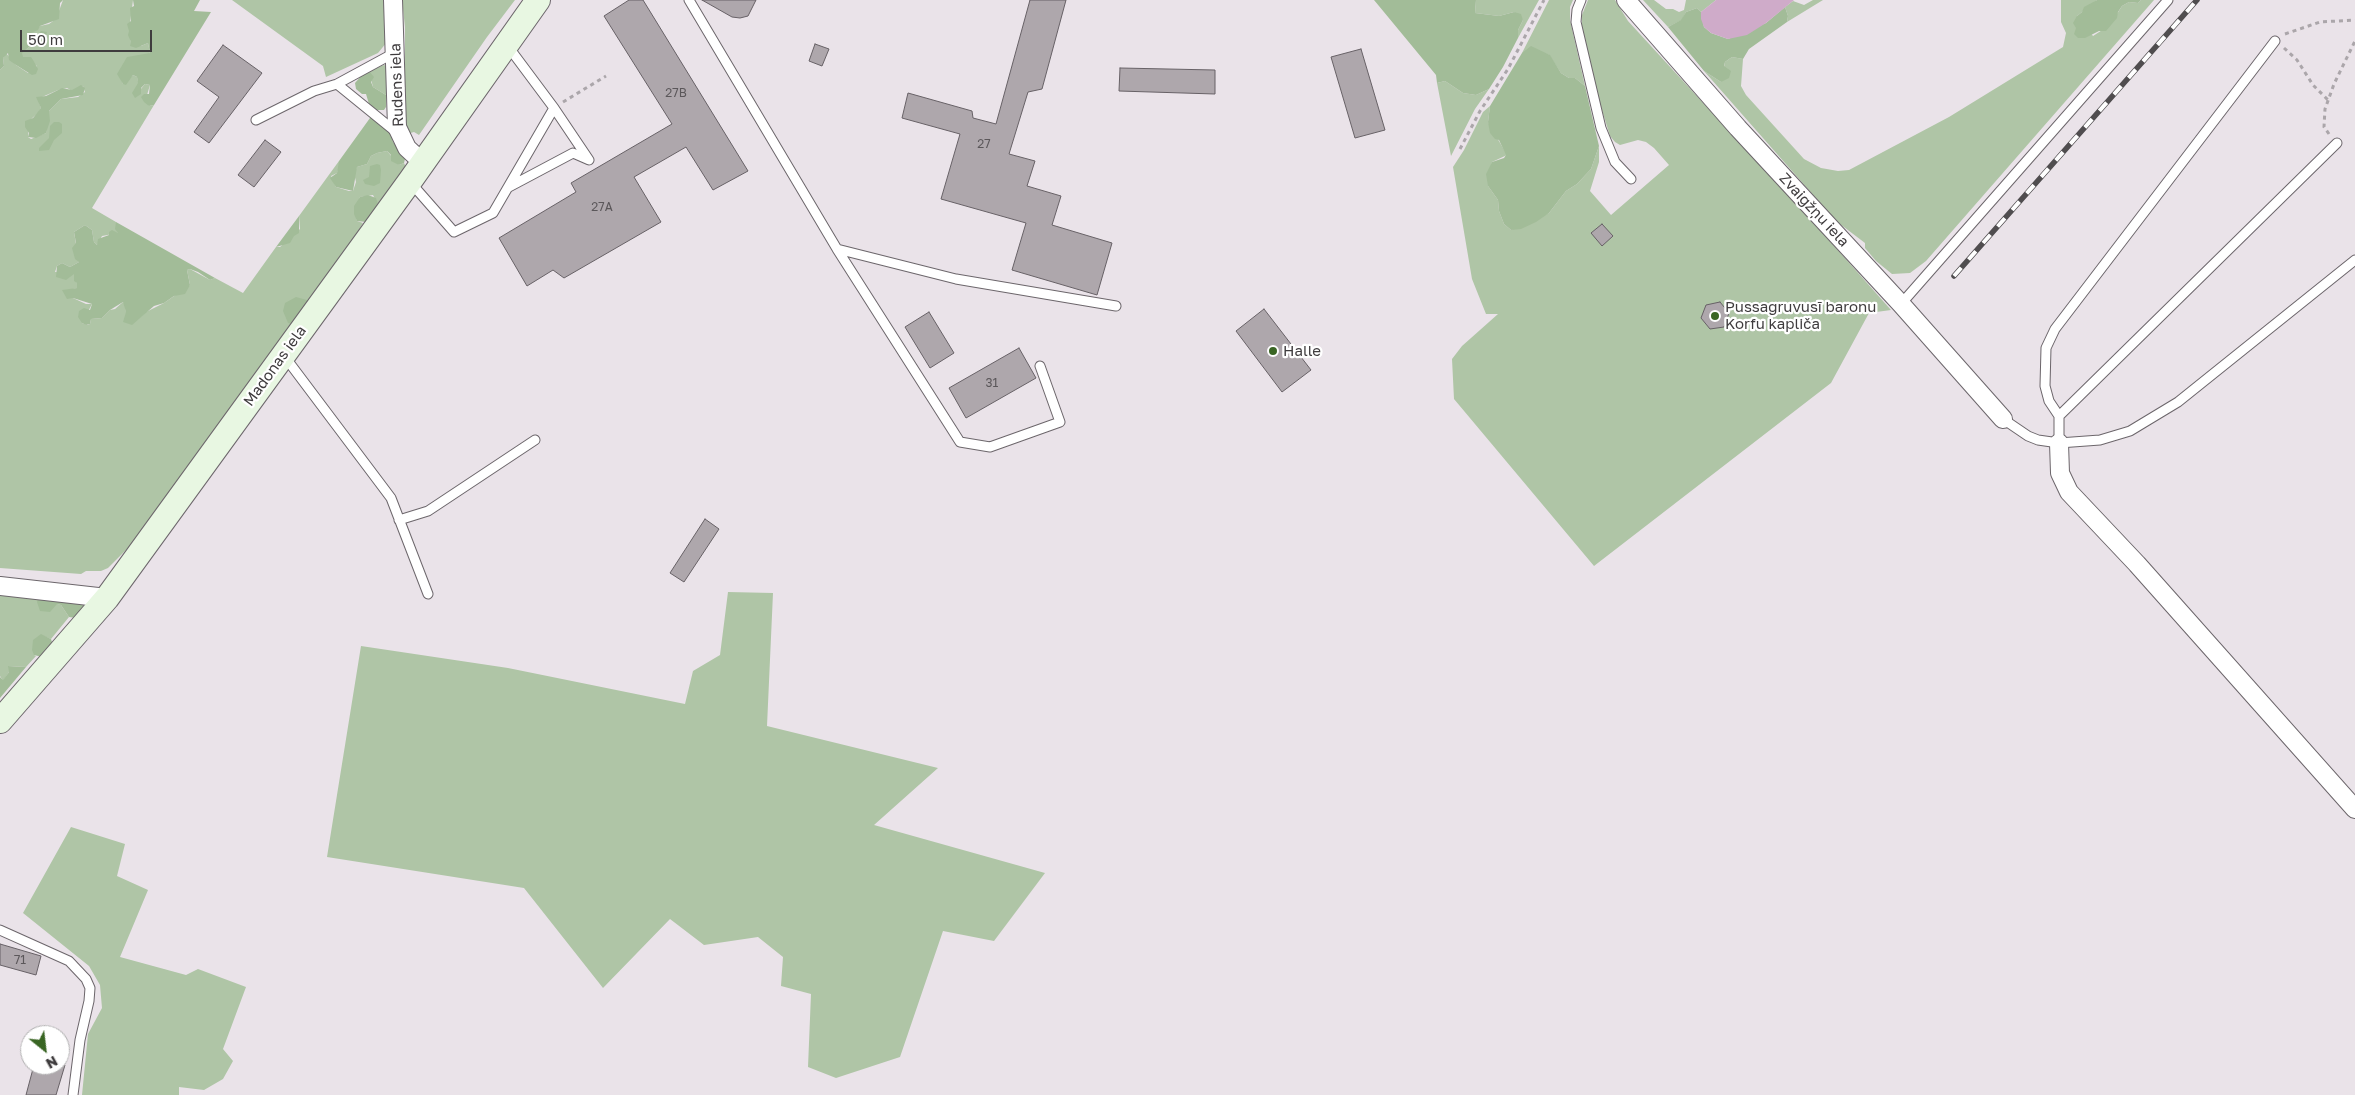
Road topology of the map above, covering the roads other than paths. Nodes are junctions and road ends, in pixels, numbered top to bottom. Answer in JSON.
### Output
{"nodes":[{"id":1,"x":393,"y":0,"type":"edge"},
{"id":2,"x":538,"y":0,"type":"edge"},
{"id":3,"x":690,"y":0,"type":"edge"},
{"id":4,"x":1581,"y":0,"type":"edge"},
{"id":5,"x":1626,"y":0,"type":"edge"},
{"id":6,"x":2168,"y":0,"type":"edge"},
{"id":7,"x":2275,"y":41,"type":"road end"},
{"id":8,"x":507,"y":45,"type":"junction"},
{"id":9,"x":396,"y":52,"type":"junction"},
{"id":10,"x":337,"y":84,"type":"junction"},
{"id":11,"x":554,"y":108,"type":"junction"},
{"id":12,"x":256,"y":120,"type":"dead end"},
{"id":13,"x":398,"y":134,"type":"junction"},
{"id":14,"x":2337,"y":143,"type":"road end"},
{"id":15,"x":416,"y":171,"type":"junction"},
{"id":16,"x":1631,"y":179,"type":"dead end"},
{"id":17,"x":508,"y":188,"type":"junction"},
{"id":18,"x":837,"y":249,"type":"junction"},
{"id":19,"x":2355,"y":260,"type":"edge"},
{"id":20,"x":1901,"y":304,"type":"junction"},
{"id":21,"x":1116,"y":306,"type":"dead end"},
{"id":22,"x":284,"y":354,"type":"junction"},
{"id":23,"x":1040,"y":366,"type":"dead end"},
{"id":24,"x":2059,"y":416,"type":"junction"},
{"id":25,"x":2003,"y":419,"type":"joint"},
{"id":26,"x":535,"y":440,"type":"dead end"},
{"id":27,"x":2059,"y":443,"type":"junction"},
{"id":28,"x":399,"y":520,"type":"junction"},
{"id":29,"x":0,"y":586,"type":"edge"},
{"id":30,"x":428,"y":594,"type":"dead end"},
{"id":31,"x":107,"y":598,"type":"junction"},
{"id":32,"x":0,"y":721,"type":"edge"},
{"id":33,"x":2355,"y":808,"type":"edge"},
{"id":34,"x":0,"y":930,"type":"edge"},
{"id":35,"x":72,"y":1095,"type":"edge"}],
"edges":[{"from":1,"to":9,"type":"street","name":"Rudens iela"},
{"from":2,"to":8,"type":"main road","name":"Madonas iela"},
{"from":3,"to":18,"type":"lane"},
{"from":4,"to":16,"type":"lane"},
{"from":5,"to":20,"type":"street","name":"Zvaigžņu iela"},
{"from":6,"to":20,"type":"lane"},
{"from":7,"to":24,"type":"lane"},
{"from":8,"to":11,"type":"lane"},
{"from":8,"to":15,"type":"main road","name":"Madonas iela"},
{"from":9,"to":10,"type":"lane"},
{"from":9,"to":13,"type":"street","name":"Rudens iela"},
{"from":10,"to":12,"type":"lane"},
{"from":10,"to":13,"type":"lane"},
{"from":11,"to":17,"type":"lane"},
{"from":11,"to":17,"type":"lane"},
{"from":13,"to":15,"type":"street","name":"Rudens iela"},
{"from":14,"to":24,"type":"lane"},
{"from":15,"to":17,"type":"lane"},
{"from":15,"to":22,"type":"main road","name":"Madonas iela"},
{"from":18,"to":21,"type":"lane"},
{"from":18,"to":23,"type":"lane"},
{"from":19,"to":27,"type":"lane"},
{"from":20,"to":25,"type":"street","name":"Zvaigžņu iela"},
{"from":22,"to":28,"type":"lane"},
{"from":22,"to":31,"type":"main road","name":"Madonas iela"},
{"from":24,"to":27,"type":"lane"},
{"from":25,"to":27,"type":"lane"},
{"from":26,"to":28,"type":"lane"},
{"from":27,"to":33,"type":"street"},
{"from":28,"to":30,"type":"lane"},
{"from":29,"to":31,"type":"street"},
{"from":31,"to":32,"type":"main road","name":"Madonas iela"},
{"from":34,"to":35,"type":"lane"}]}
